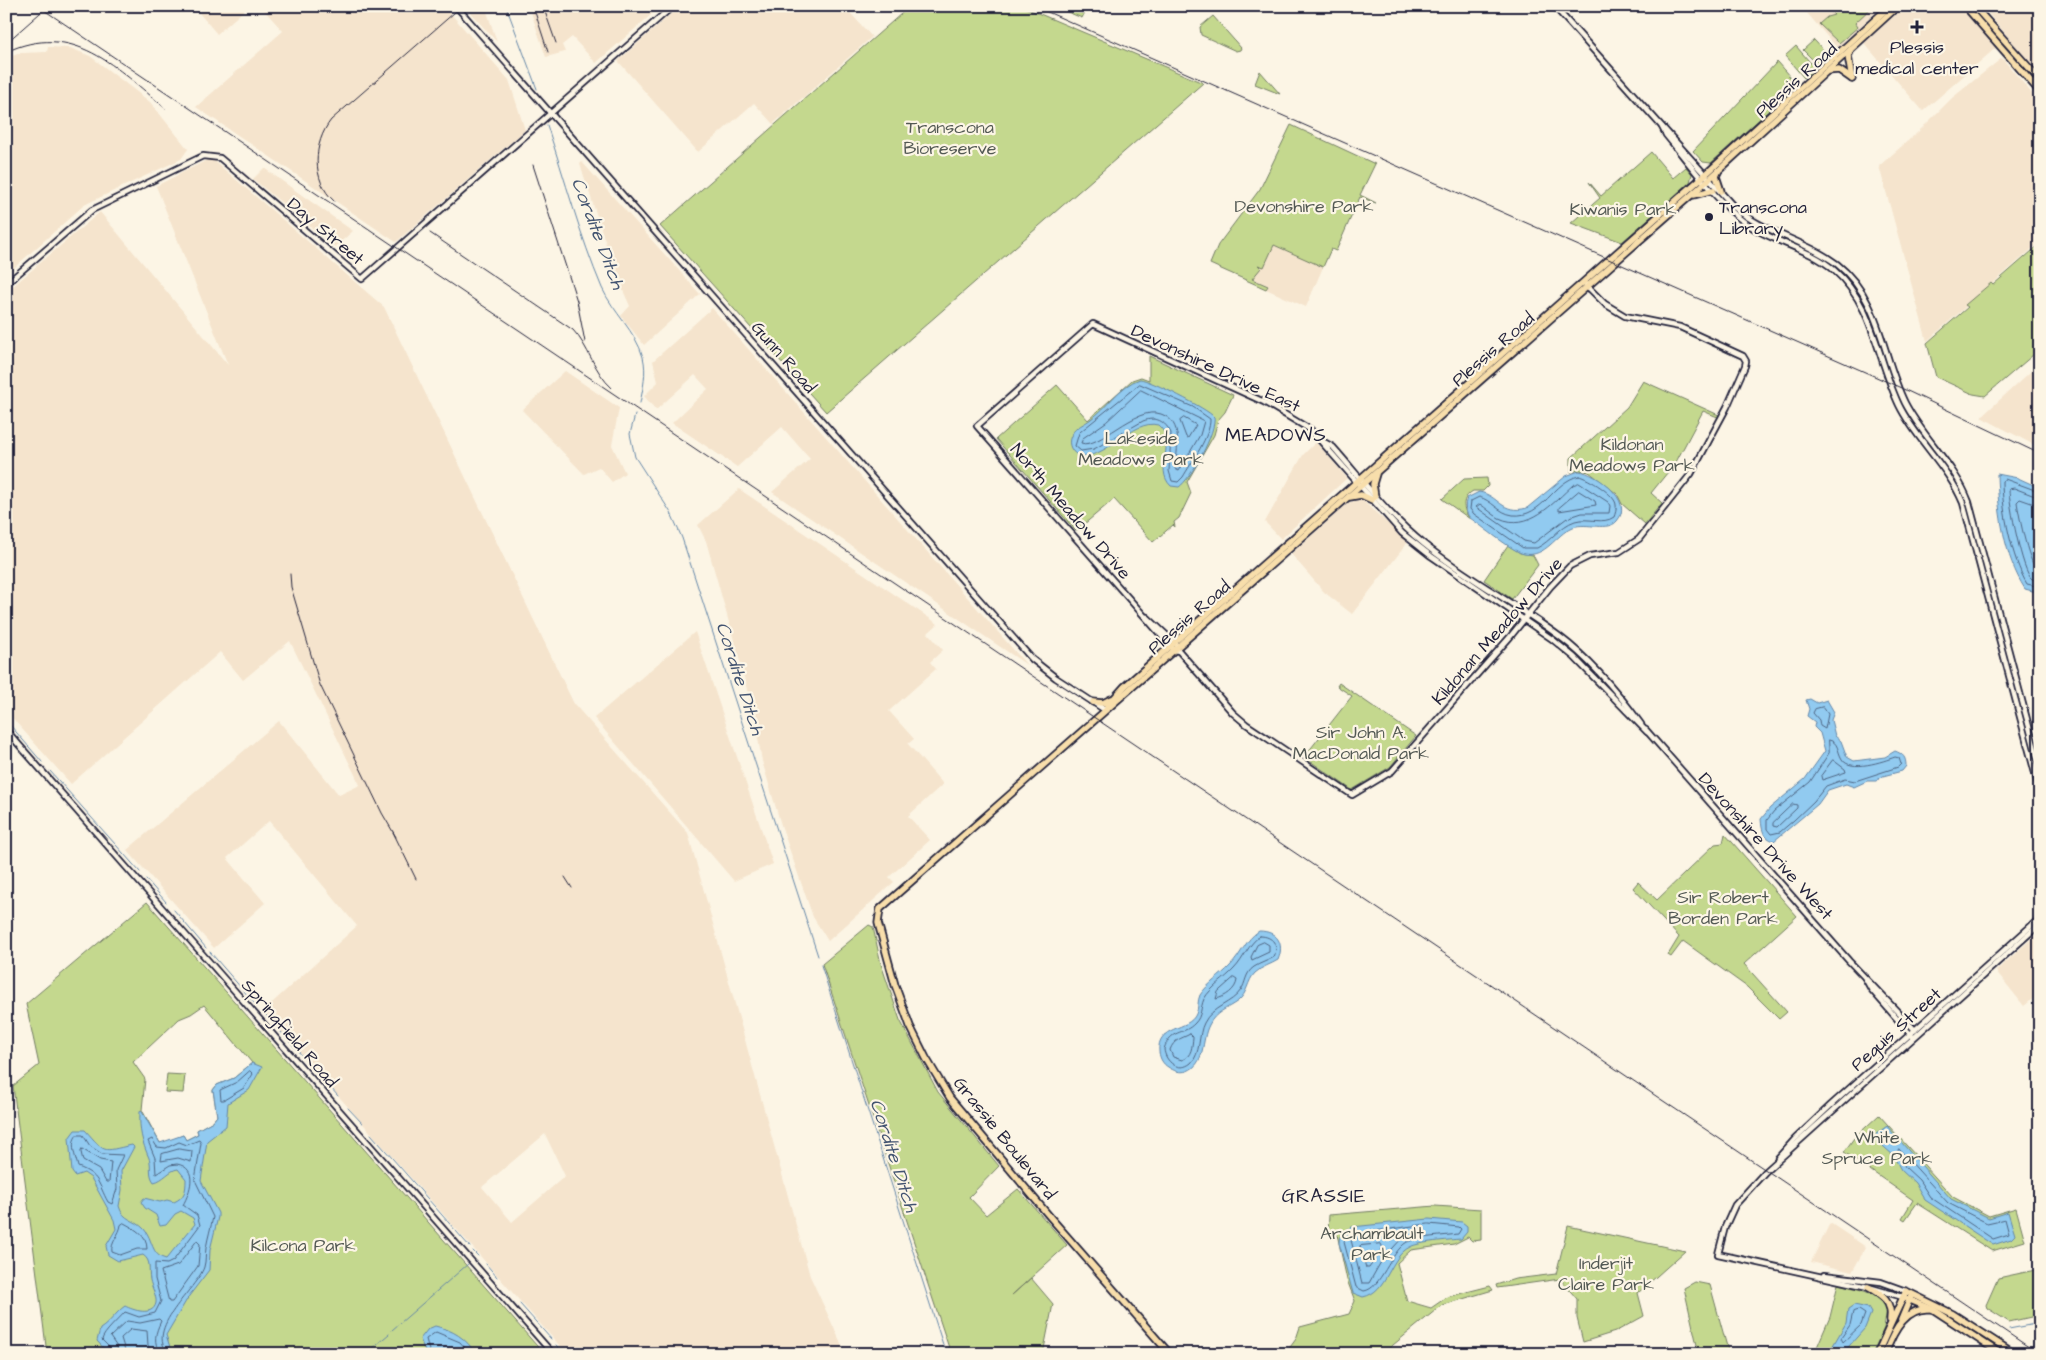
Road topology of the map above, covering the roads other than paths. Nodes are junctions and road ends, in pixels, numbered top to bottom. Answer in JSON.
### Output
{"nodes":[{"id":1,"x":456,"y":6,"type":"edge"},
{"id":2,"x":673,"y":6,"type":"edge"},
{"id":3,"x":1554,"y":6,"type":"edge"},
{"id":4,"x":1890,"y":6,"type":"edge"},
{"id":5,"x":1898,"y":6,"type":"edge"},
{"id":6,"x":1965,"y":6,"type":"edge"},
{"id":7,"x":1974,"y":6,"type":"edge"},
{"id":8,"x":1990,"y":24,"type":"junction"},
{"id":9,"x":1983,"y":27,"type":"junction"},
{"id":10,"x":1850,"y":50,"type":"junction"},
{"id":11,"x":1826,"y":72,"type":"junction"},
{"id":12,"x":2040,"y":80,"type":"edge"},
{"id":13,"x":2040,"y":92,"type":"edge"},
{"id":14,"x":550,"y":114,"type":"junction"},
{"id":15,"x":1718,"y":171,"type":"junction"},
{"id":16,"x":1706,"y":178,"type":"junction"},
{"id":17,"x":1713,"y":190,"type":"junction"},
{"id":18,"x":1720,"y":191,"type":"junction"},
{"id":19,"x":1690,"y":196,"type":"junction"},
{"id":20,"x":6,"y":284,"type":"edge"},
{"id":21,"x":1585,"y":284,"type":"junction"},
{"id":22,"x":1093,"y":324,"type":"joint"},
{"id":23,"x":1376,"y":472,"type":"junction"},
{"id":24,"x":1360,"y":482,"type":"junction"},
{"id":25,"x":1348,"y":498,"type":"junction"},
{"id":26,"x":1373,"y":498,"type":"junction"},
{"id":27,"x":1528,"y":615,"type":"junction"},
{"id":28,"x":1524,"y":620,"type":"junction"},
{"id":29,"x":1175,"y":647,"type":"junction"},
{"id":30,"x":1113,"y":698,"type":"junction"},
{"id":31,"x":1093,"y":702,"type":"junction"},
{"id":32,"x":1104,"y":710,"type":"junction"},
{"id":33,"x":6,"y":730,"type":"edge"},
{"id":34,"x":1647,"y":732,"type":"junction"},
{"id":35,"x":2040,"y":768,"type":"edge"},
{"id":36,"x":2040,"y":792,"type":"edge"},
{"id":37,"x":880,"y":909,"type":"joint"},
{"id":38,"x":2040,"y":918,"type":"edge"},
{"id":39,"x":2040,"y":924,"type":"edge"},
{"id":40,"x":1865,"y":978,"type":"junction"},
{"id":41,"x":1915,"y":1030,"type":"junction"},
{"id":42,"x":1910,"y":1034,"type":"junction"},
{"id":43,"x":1914,"y":1038,"type":"junction"},
{"id":44,"x":1775,"y":1164,"type":"junction"},
{"id":45,"x":1813,"y":1274,"type":"junction"},
{"id":46,"x":1868,"y":1286,"type":"junction"},
{"id":47,"x":1908,"y":1295,"type":"junction"},
{"id":48,"x":1934,"y":1310,"type":"junction"},
{"id":49,"x":1889,"y":1327,"type":"junction"},
{"id":50,"x":1897,"y":1329,"type":"junction"},
{"id":51,"x":553,"y":1354,"type":"edge"},
{"id":52,"x":1170,"y":1354,"type":"edge"},
{"id":53,"x":1877,"y":1354,"type":"edge"},
{"id":54,"x":1885,"y":1354,"type":"edge"},
{"id":55,"x":2002,"y":1354,"type":"edge"},
{"id":56,"x":2015,"y":1354,"type":"edge"}],
"edges":[{"from":1,"to":14,"type":"street","name":"Gunn Road"},
{"from":2,"to":14,"type":"street","name":"Day Street"},
{"from":3,"to":16,"type":"street"},
{"from":4,"to":16,"type":"main road","name":"Plessis Road"},
{"from":5,"to":10,"type":"main road","name":"Plessis Road"},
{"from":6,"to":9,"type":"main road"},
{"from":7,"to":8,"type":"main road"},
{"from":8,"to":9,"type":"main road"},
{"from":8,"to":12,"type":"main road"},
{"from":9,"to":13,"type":"main road"},
{"from":10,"to":11,"type":"main road","name":"Plessis Road"},
{"from":10,"to":11,"type":"main road"},
{"from":11,"to":15,"type":"main road","name":"Plessis Road"},
{"from":14,"to":20,"type":"street","name":"Day Street"},
{"from":14,"to":31,"type":"street","name":"Gunn Road"},
{"from":15,"to":16,"type":"main road","name":"Plessis Road"},
{"from":15,"to":18,"type":"main road"},
{"from":16,"to":17,"type":"street"},
{"from":16,"to":18,"type":"street"},
{"from":16,"to":19,"type":"main road","name":"Plessis Road"},
{"from":16,"to":21,"type":"main road","name":"Plessis Road"},
{"from":17,"to":19,"type":"main road"},
{"from":17,"to":36,"type":"street"},
{"from":18,"to":35,"type":"street"},
{"from":19,"to":21,"type":"main road","name":"Plessis Road"},
{"from":21,"to":23,"type":"main road","name":"Plessis Road"},
{"from":21,"to":24,"type":"main road","name":"Plessis Road"},
{"from":21,"to":27,"type":"street","name":"Kildonan Meadow Drive"},
{"from":22,"to":24,"type":"street","name":"Devonshire Drive East"},
{"from":22,"to":29,"type":"street","name":"North Meadow Drive"},
{"from":23,"to":24,"type":"main road","name":"Plessis Road"},
{"from":23,"to":26,"type":"main road"},
{"from":24,"to":25,"type":"main road","name":"Plessis Road"},
{"from":24,"to":26,"type":"street","name":"Devonshire Drive West"},
{"from":24,"to":29,"type":"main road","name":"Plessis Road"},
{"from":25,"to":26,"type":"main road"},
{"from":25,"to":29,"type":"main road","name":"Plessis Road"},
{"from":26,"to":27,"type":"street","name":"Devonshire Drive West"},
{"from":26,"to":28,"type":"street","name":"Devonshire Drive West"},
{"from":27,"to":28,"type":"street","name":"Kildonan Meadow Drive"},
{"from":27,"to":34,"type":"street","name":"Devonshire Drive West"},
{"from":28,"to":29,"type":"street","name":"Kildonan Meadow Drive"},
{"from":28,"to":34,"type":"street","name":"Devonshire Drive West"},
{"from":29,"to":30,"type":"main road","name":"Plessis Road"},
{"from":29,"to":32,"type":"main road","name":"Plessis Road"},
{"from":30,"to":31,"type":"main road"},
{"from":30,"to":32,"type":"main road","name":"Plessis Road"},
{"from":31,"to":32,"type":"street","name":"Gunn Road"},
{"from":32,"to":37,"type":"main road","name":"Plessis Road"},
{"from":33,"to":51,"type":"street","name":"Springfield Road"},
{"from":34,"to":40,"type":"street","name":"Devonshire Drive West"},
{"from":37,"to":52,"type":"main road","name":"Grassie Boulevard"},
{"from":38,"to":41,"type":"street","name":"Peguis Street"},
{"from":39,"to":43,"type":"street","name":"Peguis Street"},
{"from":40,"to":41,"type":"street","name":"Devonshire Drive West"},
{"from":40,"to":42,"type":"street","name":"Devonshire Drive West"},
{"from":41,"to":42,"type":"street","name":"Peguis Street"},
{"from":42,"to":43,"type":"street","name":"Devonshire Drive West"},
{"from":42,"to":44,"type":"street","name":"Peguis Street"},
{"from":43,"to":44,"type":"street","name":"Peguis Street"},
{"from":44,"to":45,"type":"street","name":"Peguis Street"},
{"from":45,"to":46,"type":"street"},
{"from":45,"to":47,"type":"street"},
{"from":46,"to":47,"type":"street"},
{"from":46,"to":49,"type":"main road"},
{"from":47,"to":48,"type":"main road"},
{"from":47,"to":49,"type":"main road"},
{"from":47,"to":50,"type":"main road"},
{"from":47,"to":56,"type":"main road"},
{"from":48,"to":50,"type":"main road"},
{"from":48,"to":55,"type":"main road"},
{"from":49,"to":53,"type":"main road"},
{"from":50,"to":54,"type":"main road"}]}
